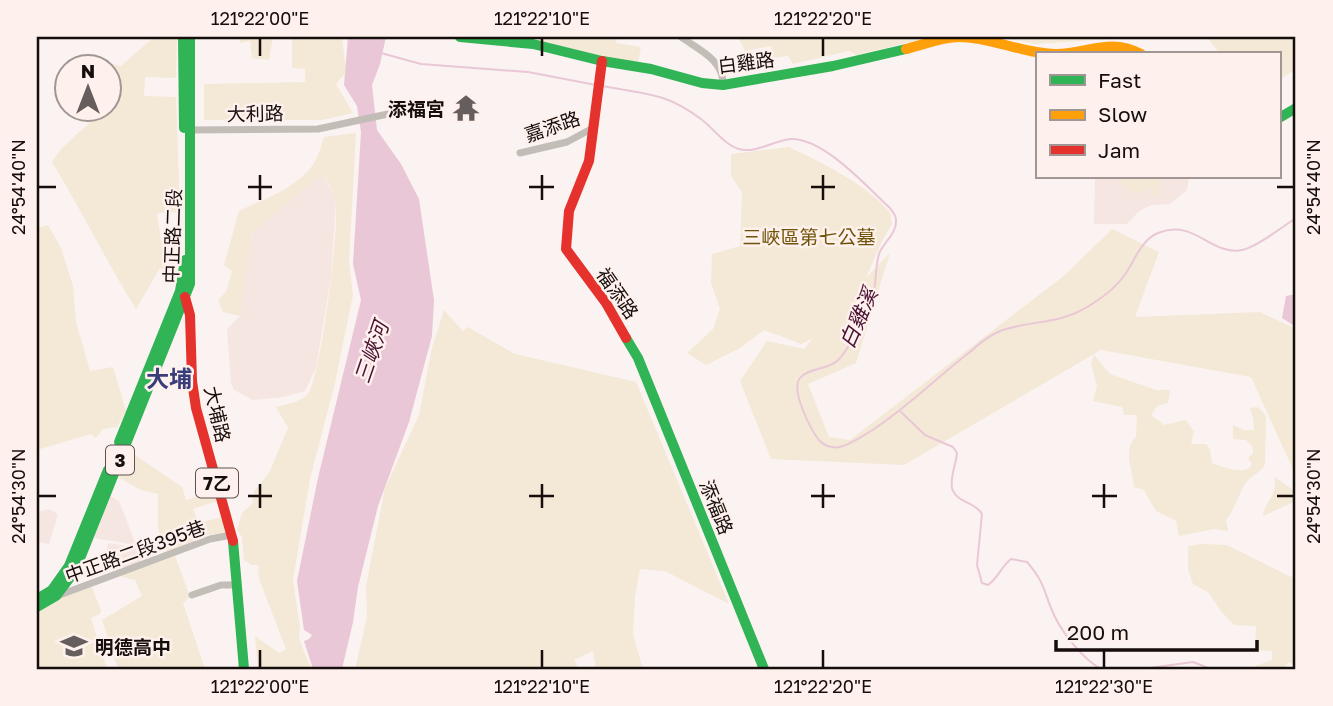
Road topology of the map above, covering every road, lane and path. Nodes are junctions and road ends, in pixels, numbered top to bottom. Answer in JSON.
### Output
{"nodes":[{"id":1,"x":183,"y":37,"type":"edge"},
{"id":2,"x":190,"y":37,"type":"edge"},
{"id":3,"x":460,"y":37,"type":"edge"},
{"id":4,"x":681,"y":37,"type":"edge"},
{"id":5,"x":1041,"y":52,"type":"edge"},
{"id":6,"x":1076,"y":52,"type":"edge"},
{"id":7,"x":1137,"y":52,"type":"edge"},
{"id":8,"x":602,"y":61,"type":"junction"},
{"id":9,"x":723,"y":85,"type":"junction"},
{"id":10,"x":1296,"y":108,"type":"edge"},
{"id":11,"x":388,"y":114,"type":"dead end"},
{"id":12,"x":1280,"y":117,"type":"edge"},
{"id":13,"x":593,"y":128,"type":"junction"},
{"id":14,"x":188,"y":130,"type":"junction"},
{"id":15,"x":520,"y":153,"type":"dead end"},
{"id":16,"x":183,"y":295,"type":"junction"},
{"id":17,"x":638,"y":358,"type":"joint"},
{"id":18,"x":232,"y":536,"type":"junction"},
{"id":19,"x":236,"y":585,"type":"junction"},
{"id":20,"x":54,"y":593,"type":"junction"},
{"id":21,"x":192,"y":596,"type":"dead end"},
{"id":22,"x":37,"y":599,"type":"edge"},
{"id":23,"x":37,"y":607,"type":"edge"},
{"id":24,"x":244,"y":669,"type":"edge"},
{"id":25,"x":764,"y":669,"type":"edge"}],
"edges":[{"from":1,"to":14,"type":"street","name":"中正路二段","number":"3"},
{"from":2,"to":14,"type":"street","name":"中正路二段","number":"3"},
{"from":3,"to":8,"type":"street","name":"白雞路"},
{"from":4,"to":9,"type":"street"},
{"from":5,"to":9,"type":"street","name":"白雞路"},
{"from":6,"to":7,"type":"street","name":"白雞路"},
{"from":8,"to":9,"type":"street","name":"白雞路"},
{"from":8,"to":13,"type":"street"},
{"from":10,"to":12,"type":"street"},
{"from":11,"to":14,"type":"street","name":"大利路"},
{"from":13,"to":15,"type":"street","name":"嘉添路"},
{"from":13,"to":17,"type":"street","name":"福添路"},
{"from":14,"to":16,"type":"street","name":"中正路二段","number":"3"},
{"from":16,"to":18,"type":"street","name":"大埔路","number":"7乙"},
{"from":16,"to":20,"type":"street","name":"中正路二段","number":"3"},
{"from":17,"to":25,"type":"street","name":"添福路"},
{"from":18,"to":19,"type":"street","name":"大埔路","number":"7乙"},
{"from":18,"to":20,"type":"street","name":"中正路二段395巷"},
{"from":19,"to":21,"type":"street"},
{"from":19,"to":24,"type":"street","name":"大埔路","number":"7乙"},
{"from":20,"to":22,"type":"street","name":"中正路二段","number":"3"},
{"from":20,"to":23,"type":"street","name":"中正路二段","number":"3"}]}
